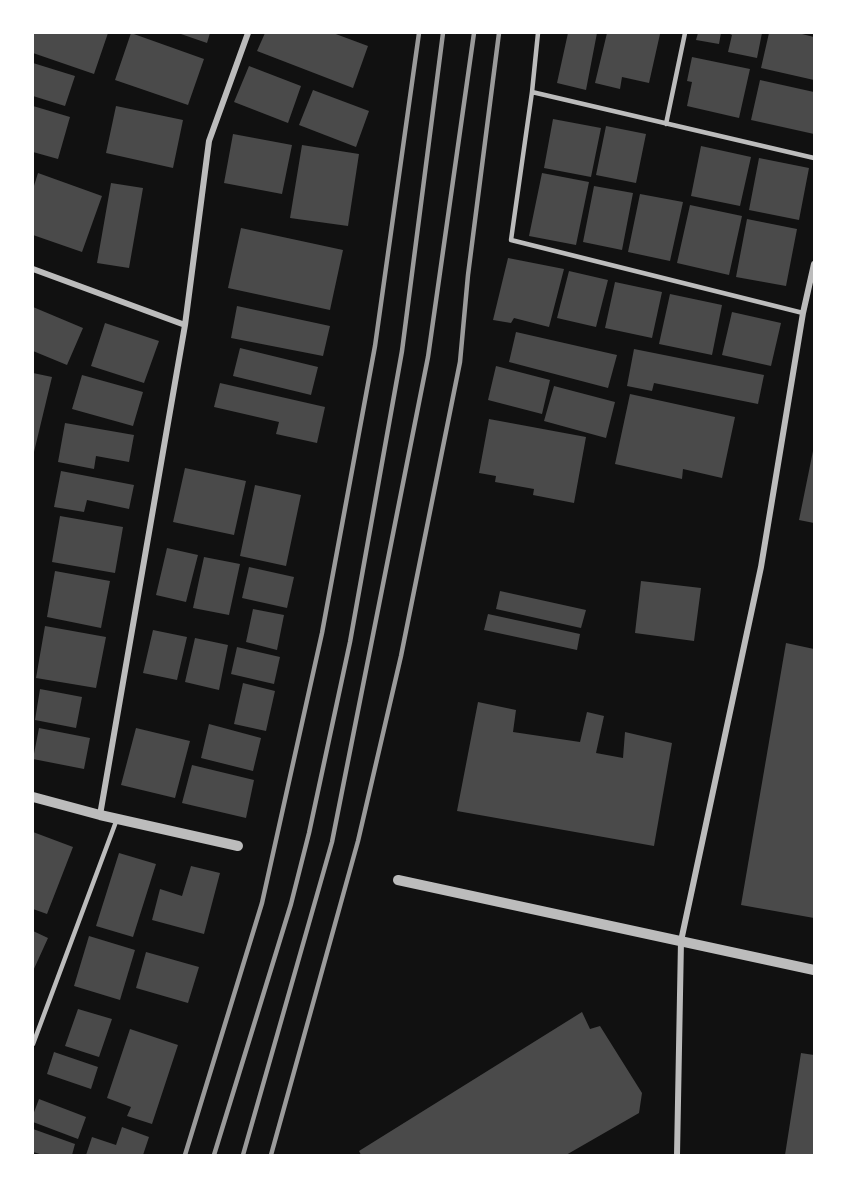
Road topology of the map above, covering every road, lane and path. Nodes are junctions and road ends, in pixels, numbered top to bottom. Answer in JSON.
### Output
{"nodes":[{"id":1,"x":248,"y":33,"type":"edge"},
{"id":2,"x":538,"y":33,"type":"edge"},
{"id":3,"x":685,"y":33,"type":"edge"},
{"id":4,"x":532,"y":92,"type":"junction"},
{"id":5,"x":666,"y":124,"type":"junction"},
{"id":6,"x":814,"y":158,"type":"edge"},
{"id":7,"x":814,"y":264,"type":"edge"},
{"id":8,"x":33,"y":269,"type":"edge"},
{"id":9,"x":803,"y":313,"type":"junction"},
{"id":10,"x":185,"y":325,"type":"junction"},
{"id":11,"x":33,"y":797,"type":"edge"},
{"id":12,"x":100,"y":816,"type":"junction"},
{"id":13,"x":117,"y":819,"type":"junction"},
{"id":14,"x":238,"y":846,"type":"dead end"},
{"id":15,"x":398,"y":880,"type":"dead end"},
{"id":16,"x":681,"y":941,"type":"junction"},
{"id":17,"x":814,"y":970,"type":"edge"},
{"id":18,"x":33,"y":1044,"type":"edge"},
{"id":19,"x":677,"y":1155,"type":"edge"}],
"edges":[{"from":1,"to":10,"type":"street"},
{"from":2,"to":4,"type":"lane"},
{"from":3,"to":5,"type":"lane"},
{"from":4,"to":5,"type":"lane"},
{"from":4,"to":9,"type":"lane"},
{"from":5,"to":6,"type":"lane"},
{"from":7,"to":9,"type":"street"},
{"from":8,"to":10,"type":"street"},
{"from":9,"to":16,"type":"street"},
{"from":10,"to":12,"type":"street"},
{"from":11,"to":12,"type":"street"},
{"from":12,"to":13,"type":"street"},
{"from":13,"to":14,"type":"street"},
{"from":13,"to":18,"type":"lane"},
{"from":15,"to":16,"type":"street"},
{"from":16,"to":17,"type":"street"},
{"from":16,"to":19,"type":"street"}]}
